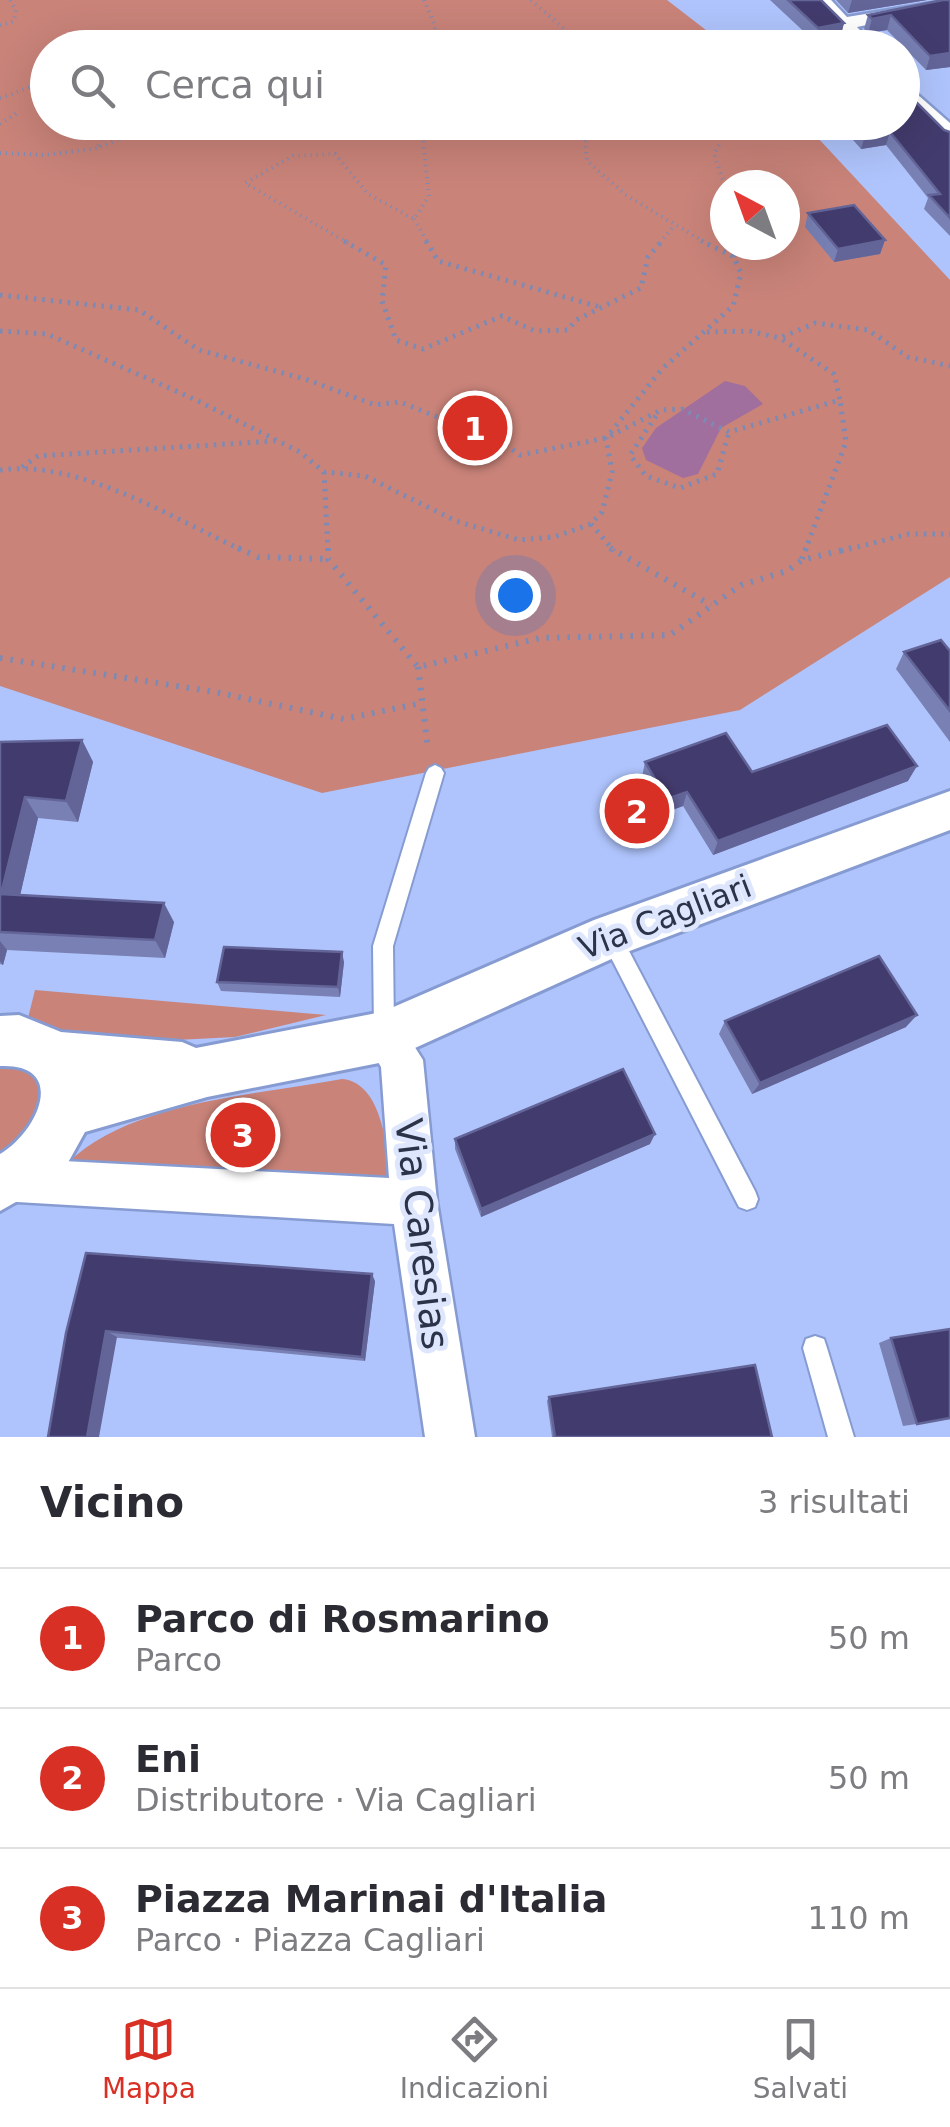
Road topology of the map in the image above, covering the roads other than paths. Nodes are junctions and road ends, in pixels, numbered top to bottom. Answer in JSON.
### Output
{"nodes":[{"id":1,"x":820,"y":0,"type":"edge"},
{"id":2,"x":950,"y":2,"type":"edge"},
{"id":3,"x":845,"y":23,"type":"junction"},
{"id":4,"x":851,"y":30,"type":"edge"},
{"id":5,"x":920,"y":105,"type":"edge"},
{"id":6,"x":950,"y":136,"type":"edge"},
{"id":7,"x":435,"y":774,"type":"road end"},
{"id":8,"x":950,"y":810,"type":"edge"},
{"id":9,"x":610,"y":936,"type":"junction"},
{"id":10,"x":384,"y":1037,"type":"junction"},
{"id":11,"x":0,"y":1041,"type":"edge"},
{"id":12,"x":55,"y":1057,"type":"junction"},
{"id":13,"x":207,"y":1070,"type":"junction"},
{"id":14,"x":67,"y":1111,"type":"junction"},
{"id":15,"x":3,"y":1183,"type":"edge"},
{"id":16,"x":747,"y":1199,"type":"dead end"},
{"id":17,"x":414,"y":1202,"type":"junction"},
{"id":18,"x":814,"y":1348,"type":"dead end"},
{"id":19,"x":450,"y":1437,"type":"edge"},
{"id":20,"x":840,"y":1437,"type":"edge"}],
"edges":[{"from":1,"to":3,"type":"street"},
{"from":2,"to":3,"type":"street"},
{"from":3,"to":4,"type":"street"},
{"from":5,"to":6,"type":"street"},
{"from":7,"to":10,"type":"lane"},
{"from":8,"to":9,"type":"street","name":"Via Cagliari"},
{"from":9,"to":10,"type":"street","name":"Via Cagliari"},
{"from":9,"to":16,"type":"lane"},
{"from":10,"to":13,"type":"street","name":"Via Cagliari"},
{"from":10,"to":17,"type":"street","name":"Via Caresias"},
{"from":11,"to":12,"type":"street"},
{"from":12,"to":13,"type":"street"},
{"from":12,"to":14,"type":"street"},
{"from":13,"to":14,"type":"street"},
{"from":14,"to":15,"type":"street"},
{"from":15,"to":17,"type":"street"},
{"from":17,"to":19,"type":"street","name":"Via Caresias"},
{"from":18,"to":20,"type":"lane"}]}
